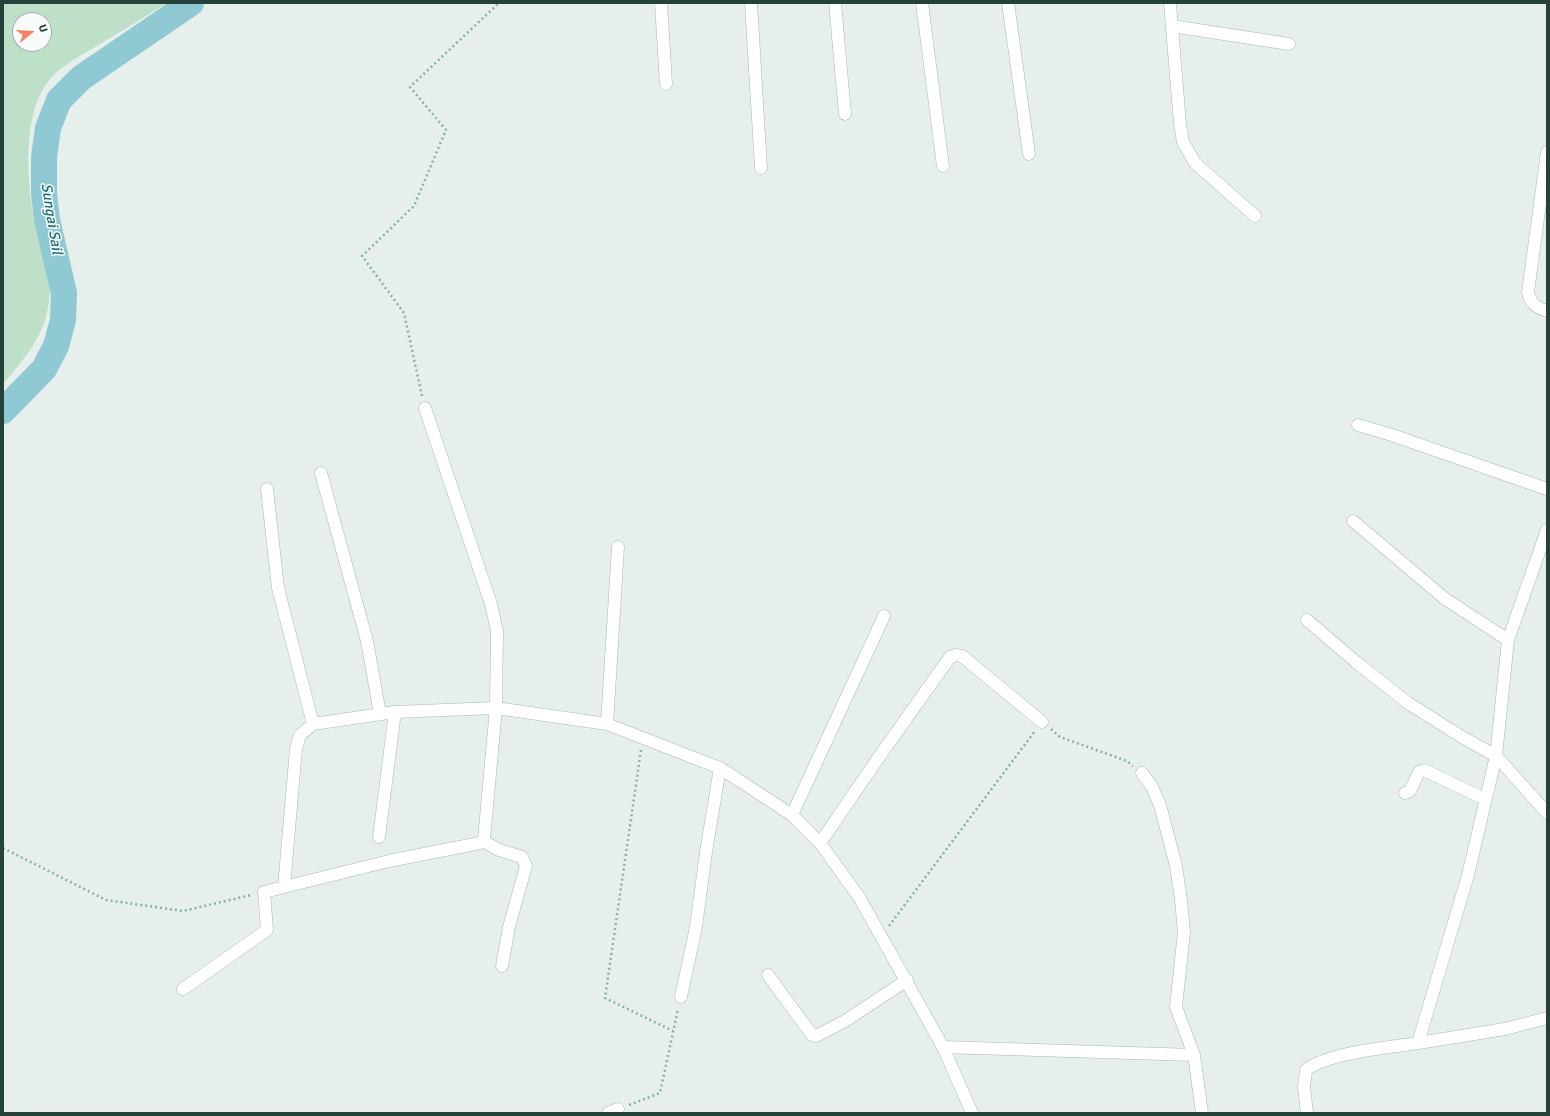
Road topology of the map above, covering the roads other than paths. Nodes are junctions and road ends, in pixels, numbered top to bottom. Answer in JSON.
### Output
{"nodes":[{"id":1,"x":661,"y":3,"type":"edge"},
{"id":2,"x":750,"y":3,"type":"edge"},
{"id":3,"x":835,"y":3,"type":"edge"},
{"id":4,"x":922,"y":3,"type":"edge"},
{"id":5,"x":1008,"y":3,"type":"edge"},
{"id":6,"x":1170,"y":3,"type":"edge"},
{"id":7,"x":1172,"y":26,"type":"junction"},
{"id":8,"x":1289,"y":44,"type":"dead end"},
{"id":9,"x":666,"y":84,"type":"dead end"},
{"id":10,"x":844,"y":114,"type":"dead end"},
{"id":11,"x":1547,"y":152,"type":"edge"},
{"id":12,"x":1029,"y":154,"type":"dead end"},
{"id":13,"x":943,"y":166,"type":"dead end"},
{"id":14,"x":761,"y":168,"type":"dead end"},
{"id":15,"x":1255,"y":216,"type":"dead end"},
{"id":16,"x":1547,"y":311,"type":"edge"},
{"id":17,"x":425,"y":408,"type":"road end"},
{"id":18,"x":1358,"y":425,"type":"dead end"},
{"id":19,"x":322,"y":473,"type":"dead end"},
{"id":20,"x":1547,"y":488,"type":"edge"},
{"id":21,"x":267,"y":489,"type":"dead end"},
{"id":22,"x":1353,"y":521,"type":"dead end"},
{"id":23,"x":1547,"y":530,"type":"edge"},
{"id":24,"x":618,"y":547,"type":"dead end"},
{"id":25,"x":884,"y":616,"type":"dead end"},
{"id":26,"x":1308,"y":620,"type":"dead end"},
{"id":27,"x":1508,"y":640,"type":"junction"},
{"id":28,"x":496,"y":708,"type":"junction"},
{"id":29,"x":395,"y":712,"type":"junction"},
{"id":30,"x":380,"y":714,"type":"junction"},
{"id":31,"x":1042,"y":722,"type":"road end"},
{"id":32,"x":313,"y":724,"type":"junction"},
{"id":33,"x":607,"y":724,"type":"junction"},
{"id":34,"x":1496,"y":756,"type":"junction"},
{"id":35,"x":720,"y":768,"type":"junction"},
{"id":36,"x":1142,"y":773,"type":"road end"},
{"id":37,"x":1405,"y":793,"type":"dead end"},
{"id":38,"x":1485,"y":799,"type":"junction"},
{"id":39,"x":1547,"y":813,"type":"edge"},
{"id":40,"x":792,"y":815,"type":"junction"},
{"id":41,"x":379,"y":837,"type":"dead end"},
{"id":42,"x":483,"y":841,"type":"junction"},
{"id":43,"x":820,"y":844,"type":"junction"},
{"id":44,"x":284,"y":887,"type":"junction"},
{"id":45,"x":502,"y":966,"type":"dead end"},
{"id":46,"x":768,"y":975,"type":"dead end"},
{"id":47,"x":907,"y":980,"type":"junction"},
{"id":48,"x":183,"y":989,"type":"dead end"},
{"id":49,"x":681,"y":997,"type":"road end"},
{"id":50,"x":1547,"y":1018,"type":"edge"},
{"id":51,"x":1418,"y":1043,"type":"junction"},
{"id":52,"x":943,"y":1047,"type":"junction"},
{"id":53,"x":1194,"y":1055,"type":"junction"},
{"id":54,"x":972,"y":1113,"type":"edge"},
{"id":55,"x":1202,"y":1113,"type":"edge"},
{"id":56,"x":1307,"y":1113,"type":"edge"}],
"edges":[{"from":1,"to":9,"type":"street"},
{"from":2,"to":14,"type":"street"},
{"from":3,"to":10,"type":"street"},
{"from":4,"to":13,"type":"street"},
{"from":5,"to":12,"type":"street"},
{"from":6,"to":7,"type":"street"},
{"from":7,"to":8,"type":"street"},
{"from":7,"to":15,"type":"street"},
{"from":11,"to":16,"type":"street"},
{"from":17,"to":28,"type":"street"},
{"from":18,"to":20,"type":"street"},
{"from":19,"to":30,"type":"street"},
{"from":21,"to":32,"type":"street"},
{"from":22,"to":27,"type":"street"},
{"from":23,"to":27,"type":"street"},
{"from":24,"to":33,"type":"street"},
{"from":25,"to":40,"type":"street"},
{"from":26,"to":34,"type":"street"},
{"from":27,"to":34,"type":"street"},
{"from":28,"to":29,"type":"street"},
{"from":28,"to":33,"type":"street"},
{"from":28,"to":42,"type":"street"},
{"from":29,"to":30,"type":"street"},
{"from":29,"to":41,"type":"street"},
{"from":30,"to":32,"type":"street"},
{"from":31,"to":43,"type":"street"},
{"from":32,"to":44,"type":"street"},
{"from":33,"to":35,"type":"street"},
{"from":34,"to":38,"type":"street"},
{"from":34,"to":39,"type":"street"},
{"from":35,"to":40,"type":"street"},
{"from":35,"to":49,"type":"street"},
{"from":36,"to":53,"type":"street"},
{"from":37,"to":38,"type":"street"},
{"from":38,"to":51,"type":"street"},
{"from":40,"to":43,"type":"street"},
{"from":42,"to":44,"type":"street"},
{"from":42,"to":45,"type":"street"},
{"from":43,"to":47,"type":"street"},
{"from":44,"to":48,"type":"street"},
{"from":46,"to":47,"type":"street"},
{"from":47,"to":52,"type":"street"},
{"from":50,"to":51,"type":"street"},
{"from":51,"to":56,"type":"street"},
{"from":52,"to":53,"type":"street"},
{"from":52,"to":54,"type":"street"},
{"from":53,"to":55,"type":"street"}]}
